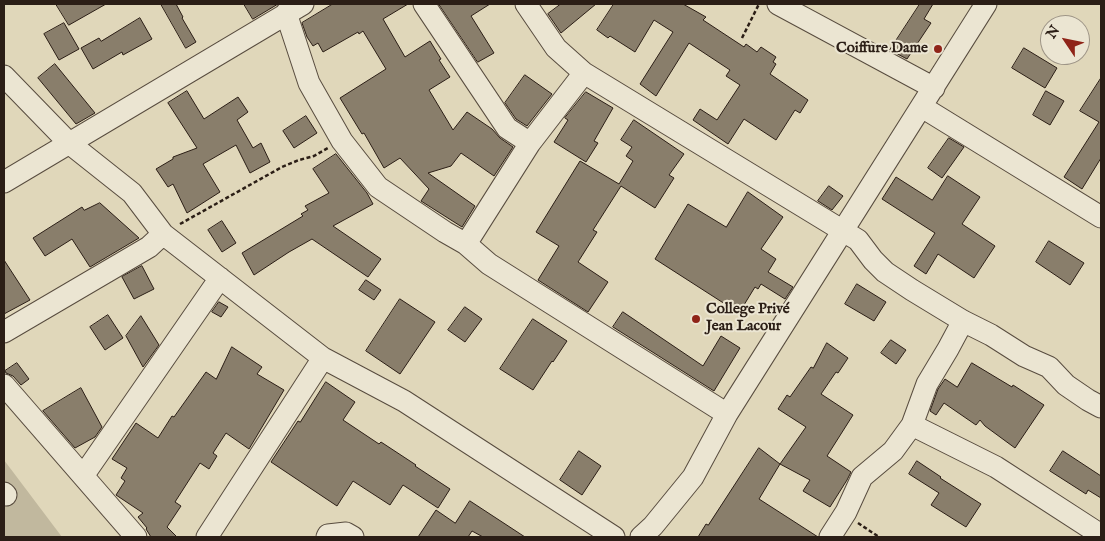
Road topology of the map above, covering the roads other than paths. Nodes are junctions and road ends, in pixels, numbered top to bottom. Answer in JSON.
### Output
{"nodes":[{"id":1,"x":424,"y":4,"type":"edge"},
{"id":2,"x":526,"y":4,"type":"edge"},
{"id":3,"x":778,"y":4,"type":"edge"},
{"id":4,"x":986,"y":4,"type":"edge"},
{"id":5,"x":295,"y":8,"type":"edge"},
{"id":6,"x":584,"y":73,"type":"junction"},
{"id":7,"x":4,"y":76,"type":"edge"},
{"id":8,"x":934,"y":88,"type":"junction"},
{"id":9,"x":922,"y":107,"type":"junction"},
{"id":10,"x":69,"y":143,"type":"junction"},
{"id":11,"x":530,"y":143,"type":"junction"},
{"id":12,"x":4,"y":182,"type":"edge"},
{"id":13,"x":1101,"y":217,"type":"edge"},
{"id":14,"x":844,"y":230,"type":"junction"},
{"id":15,"x":163,"y":234,"type":"junction"},
{"id":16,"x":466,"y":244,"type":"junction"},
{"id":17,"x":220,"y":278,"type":"junction"},
{"id":18,"x":963,"y":320,"type":"junction"},
{"id":19,"x":4,"y":332,"type":"edge"},
{"id":20,"x":323,"y":358,"type":"junction"},
{"id":21,"x":4,"y":385,"type":"edge"},
{"id":22,"x":1101,"y":407,"type":"edge"},
{"id":23,"x":727,"y":414,"type":"junction"},
{"id":24,"x":912,"y":425,"type":"junction"},
{"id":25,"x":83,"y":476,"type":"junction"},
{"id":26,"x":1101,"y":535,"type":"edge"},
{"id":27,"x":136,"y":537,"type":"edge"},
{"id":28,"x":207,"y":537,"type":"edge"},
{"id":29,"x":327,"y":537,"type":"edge"},
{"id":30,"x":353,"y":537,"type":"edge"},
{"id":31,"x":614,"y":537,"type":"edge"},
{"id":32,"x":641,"y":537,"type":"edge"},
{"id":33,"x":830,"y":537,"type":"edge"}],
"edges":[{"from":1,"to":11,"type":"street"},
{"from":2,"to":6,"type":"street"},
{"from":3,"to":8,"type":"street"},
{"from":4,"to":8,"type":"street"},
{"from":5,"to":10,"type":"street"},
{"from":5,"to":16,"type":"street"},
{"from":6,"to":11,"type":"street"},
{"from":6,"to":14,"type":"street"},
{"from":7,"to":10,"type":"street"},
{"from":8,"to":9,"type":"street"},
{"from":9,"to":13,"type":"street"},
{"from":9,"to":14,"type":"street"},
{"from":10,"to":12,"type":"street"},
{"from":10,"to":15,"type":"street"},
{"from":11,"to":16,"type":"street"},
{"from":14,"to":18,"type":"street"},
{"from":14,"to":23,"type":"street"},
{"from":15,"to":17,"type":"street"},
{"from":15,"to":19,"type":"street"},
{"from":16,"to":23,"type":"street"},
{"from":17,"to":20,"type":"street"},
{"from":17,"to":25,"type":"street"},
{"from":18,"to":22,"type":"street"},
{"from":18,"to":24,"type":"street"},
{"from":20,"to":28,"type":"street"},
{"from":20,"to":31,"type":"street"},
{"from":21,"to":25,"type":"street"},
{"from":23,"to":32,"type":"street"},
{"from":24,"to":26,"type":"street"},
{"from":24,"to":33,"type":"street"},
{"from":25,"to":27,"type":"street"},
{"from":29,"to":30,"type":"street"}]}
